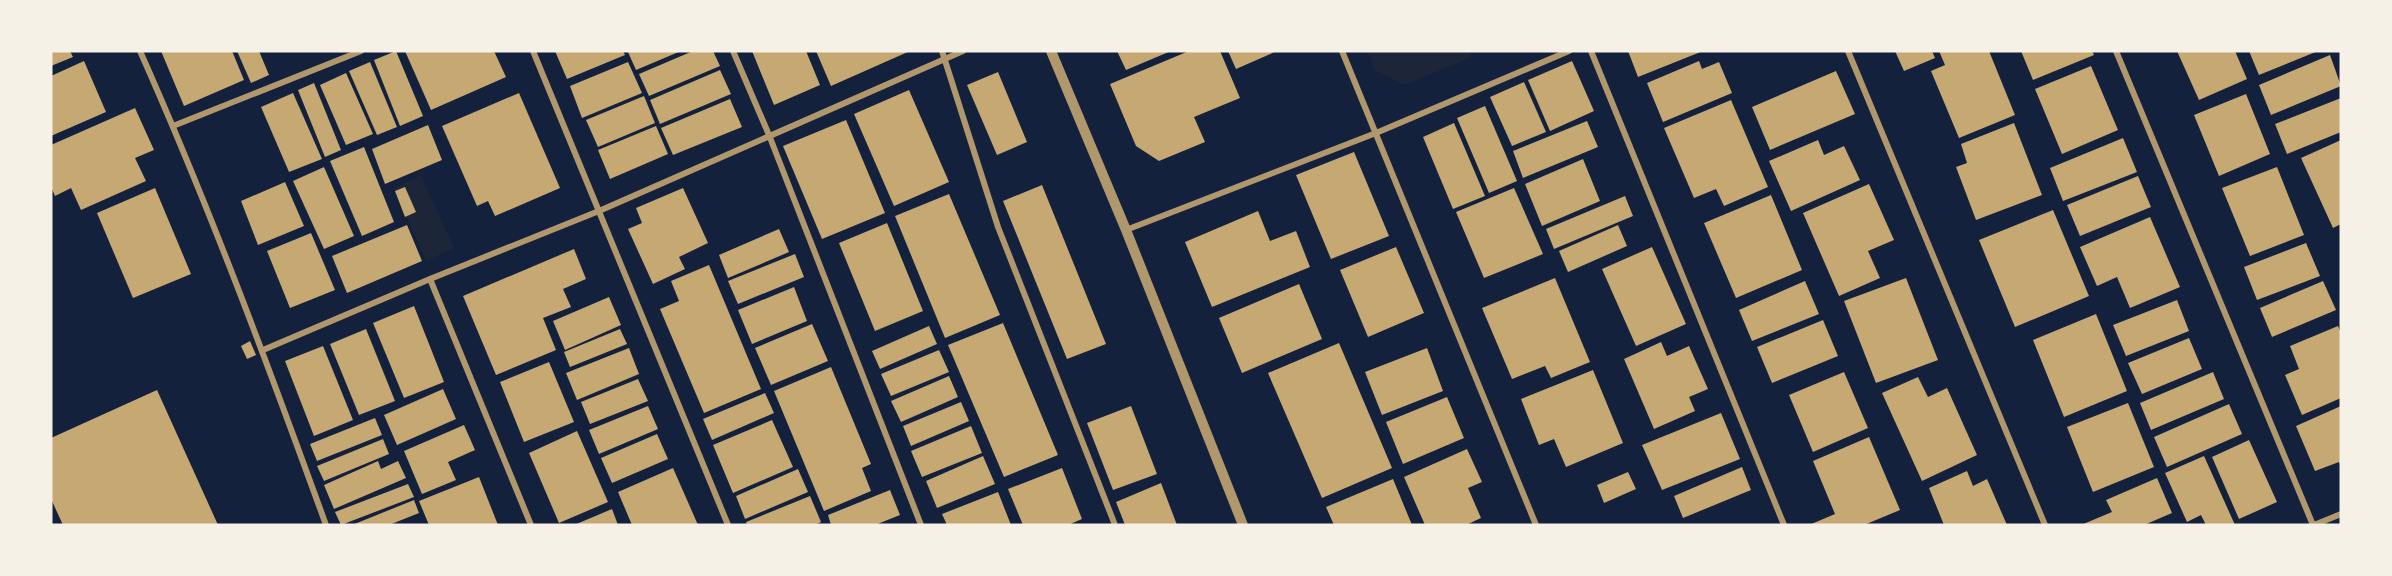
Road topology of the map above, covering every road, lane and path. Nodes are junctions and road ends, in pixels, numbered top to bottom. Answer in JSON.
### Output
{"nodes":[{"id":1,"x":140,"y":51,"type":"edge"},
{"id":2,"x":361,"y":51,"type":"edge"},
{"id":3,"x":532,"y":51,"type":"edge"},
{"id":4,"x":733,"y":51,"type":"edge"},
{"id":5,"x":942,"y":51,"type":"edge"},
{"id":6,"x":963,"y":51,"type":"edge"},
{"id":7,"x":1051,"y":51,"type":"edge"},
{"id":8,"x":1342,"y":51,"type":"edge"},
{"id":9,"x":1569,"y":51,"type":"edge"},
{"id":10,"x":1591,"y":51,"type":"edge"},
{"id":11,"x":1848,"y":51,"type":"edge"},
{"id":12,"x":2116,"y":51,"type":"edge"},
{"id":13,"x":945,"y":59,"type":"junction"},
{"id":14,"x":173,"y":126,"type":"junction"},
{"id":15,"x":1376,"y":133,"type":"junction"},
{"id":16,"x":769,"y":135,"type":"junction"},
{"id":17,"x":599,"y":212,"type":"junction"},
{"id":18,"x":1126,"y":230,"type":"junction"},
{"id":19,"x":430,"y":279,"type":"junction"},
{"id":20,"x":263,"y":350,"type":"junction"},
{"id":21,"x":2341,"y":514,"type":"edge"},
{"id":22,"x":326,"y":525,"type":"edge"},
{"id":23,"x":531,"y":525,"type":"edge"},
{"id":24,"x":728,"y":525,"type":"edge"},
{"id":25,"x":921,"y":525,"type":"edge"},
{"id":26,"x":1115,"y":525,"type":"edge"},
{"id":27,"x":1243,"y":525,"type":"edge"},
{"id":28,"x":1536,"y":525,"type":"edge"},
{"id":29,"x":1784,"y":525,"type":"edge"},
{"id":30,"x":2045,"y":525,"type":"edge"},
{"id":31,"x":2314,"y":525,"type":"edge"}],
"edges":[{"from":1,"to":14,"type":"street"},
{"from":2,"to":14,"type":"street"},
{"from":3,"to":17,"type":"street"},
{"from":4,"to":16,"type":"street"},
{"from":5,"to":13,"type":"street"},
{"from":6,"to":13,"type":"street"},
{"from":7,"to":18,"type":"street"},
{"from":8,"to":15,"type":"street"},
{"from":9,"to":15,"type":"street"},
{"from":10,"to":29,"type":"street"},
{"from":11,"to":30,"type":"street"},
{"from":12,"to":31,"type":"street"},
{"from":13,"to":16,"type":"street"},
{"from":13,"to":26,"type":"street"},
{"from":14,"to":20,"type":"street"},
{"from":15,"to":18,"type":"street"},
{"from":15,"to":28,"type":"street"},
{"from":16,"to":17,"type":"street"},
{"from":16,"to":25,"type":"street"},
{"from":17,"to":19,"type":"street"},
{"from":17,"to":24,"type":"street"},
{"from":18,"to":27,"type":"street"},
{"from":19,"to":20,"type":"street"},
{"from":19,"to":23,"type":"street"},
{"from":20,"to":22,"type":"street"},
{"from":21,"to":31,"type":"street"}]}
